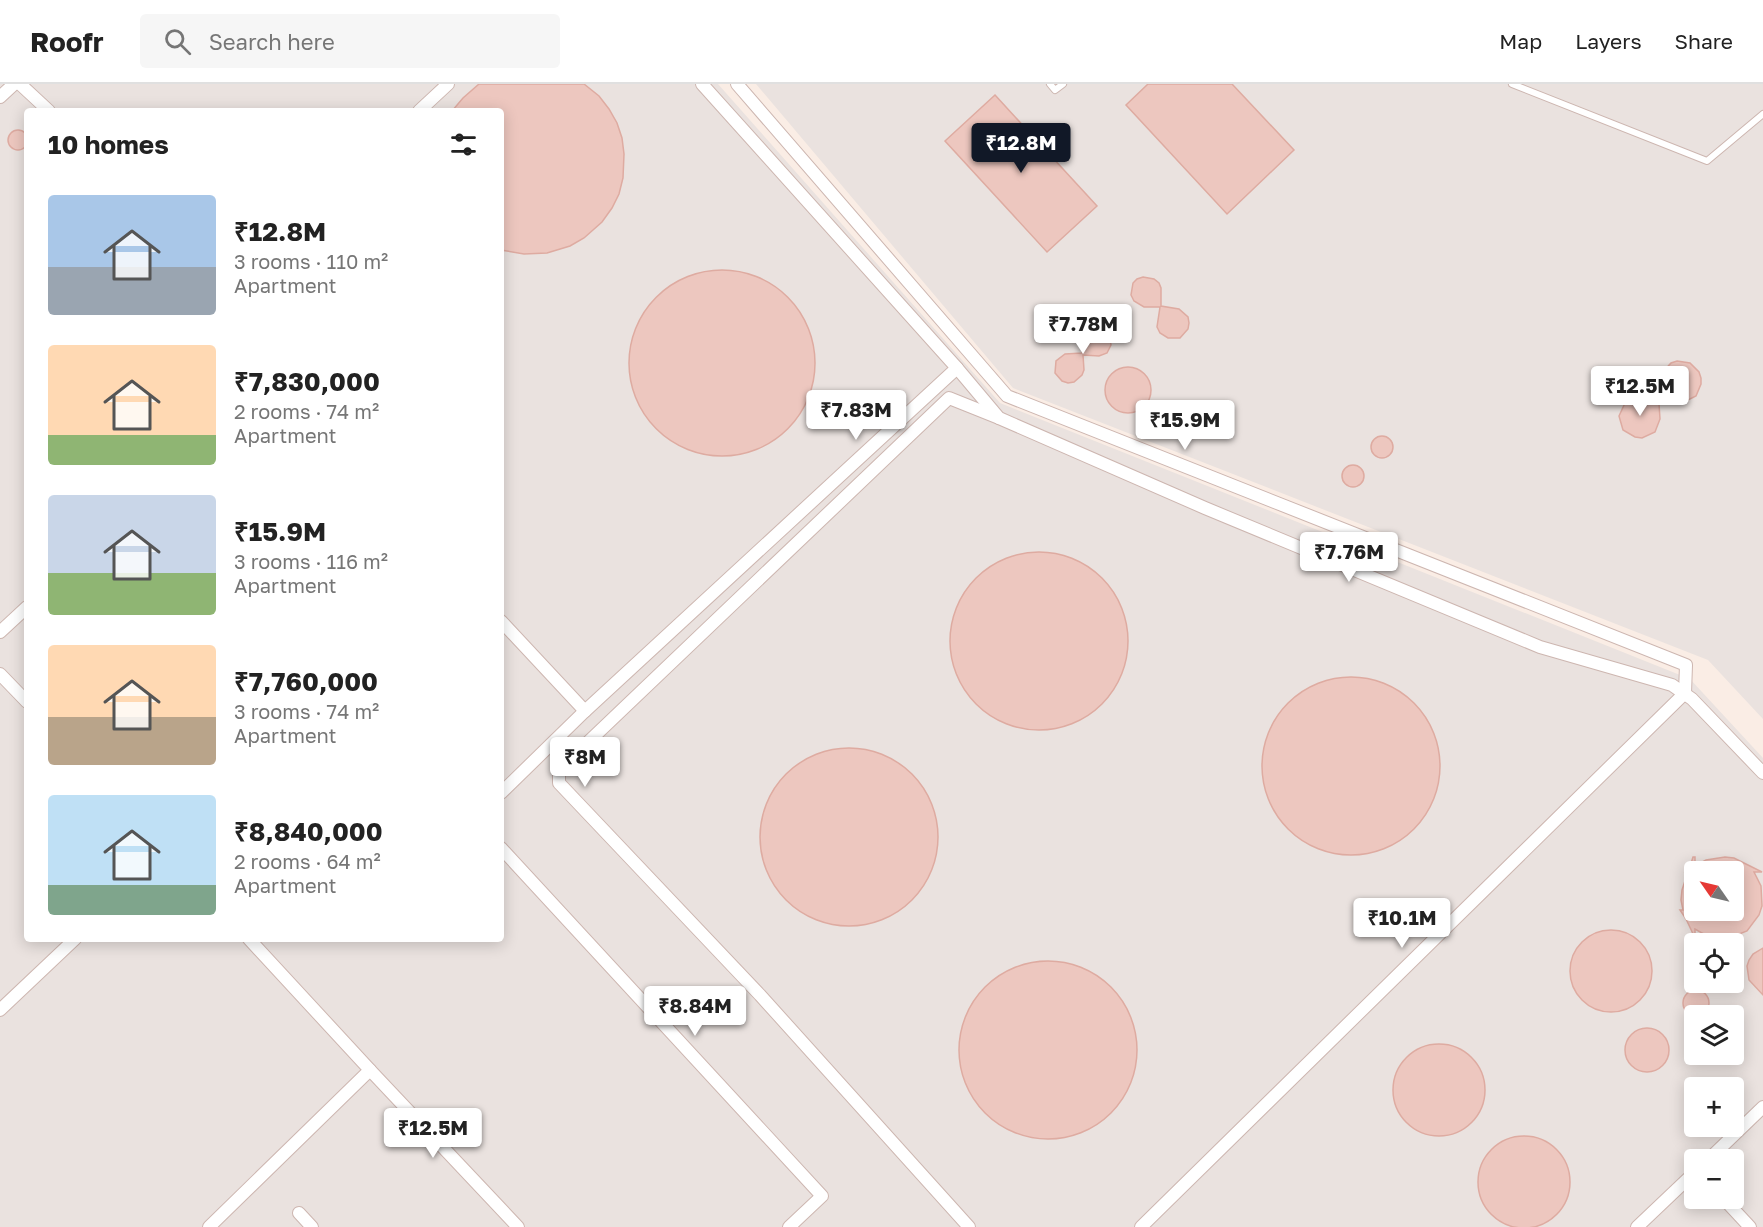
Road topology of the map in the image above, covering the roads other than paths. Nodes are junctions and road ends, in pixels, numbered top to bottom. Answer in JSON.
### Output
{"nodes":[{"id":1,"x":14,"y":84,"type":"edge"},
{"id":2,"x":20,"y":84,"type":"edge"},
{"id":3,"x":448,"y":84,"type":"edge"},
{"id":4,"x":702,"y":84,"type":"edge"},
{"id":5,"x":737,"y":84,"type":"edge"},
{"id":6,"x":1050,"y":84,"type":"edge"},
{"id":7,"x":1063,"y":84,"type":"edge"},
{"id":8,"x":1512,"y":84,"type":"edge"},
{"id":9,"x":0,"y":97,"type":"edge"},
{"id":10,"x":46,"y":108,"type":"edge"},
{"id":11,"x":422,"y":108,"type":"edge"},
{"id":12,"x":1763,"y":114,"type":"edge"},
{"id":13,"x":957,"y":368,"type":"junction"},
{"id":14,"x":999,"y":418,"type":"junction"},
{"id":15,"x":24,"y":610,"type":"edge"},
{"id":16,"x":504,"y":625,"type":"edge"},
{"id":17,"x":0,"y":632,"type":"edge"},
{"id":18,"x":0,"y":674,"type":"edge"},
{"id":19,"x":1685,"y":693,"type":"junction"},
{"id":20,"x":24,"y":699,"type":"edge"},
{"id":21,"x":585,"y":711,"type":"junction"},
{"id":22,"x":1763,"y":773,"type":"edge"},
{"id":23,"x":504,"y":790,"type":"edge"},
{"id":24,"x":504,"y":851,"type":"edge"},
{"id":25,"x":72,"y":942,"type":"edge"},
{"id":26,"x":252,"y":942,"type":"edge"},
{"id":27,"x":0,"y":1010,"type":"edge"},
{"id":28,"x":370,"y":1070,"type":"junction"},
{"id":29,"x":1763,"y":1107,"type":"edge"},
{"id":30,"x":1719,"y":1149,"type":"edge"},
{"id":31,"x":1684,"y":1182,"type":"edge"},
{"id":32,"x":1733,"y":1209,"type":"edge"},
{"id":33,"x":299,"y":1213,"type":"dead end"},
{"id":34,"x":209,"y":1227,"type":"edge"},
{"id":35,"x":312,"y":1227,"type":"edge"},
{"id":36,"x":518,"y":1227,"type":"edge"},
{"id":37,"x":789,"y":1227,"type":"edge"},
{"id":38,"x":969,"y":1227,"type":"edge"},
{"id":39,"x":1141,"y":1227,"type":"edge"},
{"id":40,"x":1637,"y":1227,"type":"edge"},
{"id":41,"x":1750,"y":1227,"type":"edge"}],
"edges":[{"from":1,"to":9,"type":"street"},
{"from":2,"to":10,"type":"street"},
{"from":3,"to":11,"type":"street"},
{"from":4,"to":13,"type":"street"},
{"from":5,"to":19,"type":"street"},
{"from":6,"to":7,"type":"lane"},
{"from":8,"to":12,"type":"lane"},
{"from":13,"to":14,"type":"street"},
{"from":13,"to":21,"type":"street"},
{"from":14,"to":19,"type":"street"},
{"from":14,"to":38,"type":"street"},
{"from":15,"to":17,"type":"street"},
{"from":16,"to":21,"type":"street"},
{"from":18,"to":20,"type":"street"},
{"from":19,"to":22,"type":"street"},
{"from":19,"to":39,"type":"street"},
{"from":21,"to":23,"type":"street"},
{"from":24,"to":37,"type":"street"},
{"from":25,"to":27,"type":"street"},
{"from":26,"to":28,"type":"street"},
{"from":28,"to":34,"type":"street"},
{"from":28,"to":36,"type":"street"},
{"from":29,"to":30,"type":"street"},
{"from":31,"to":40,"type":"street"},
{"from":32,"to":41,"type":"street"},
{"from":33,"to":35,"type":"street"}]}
